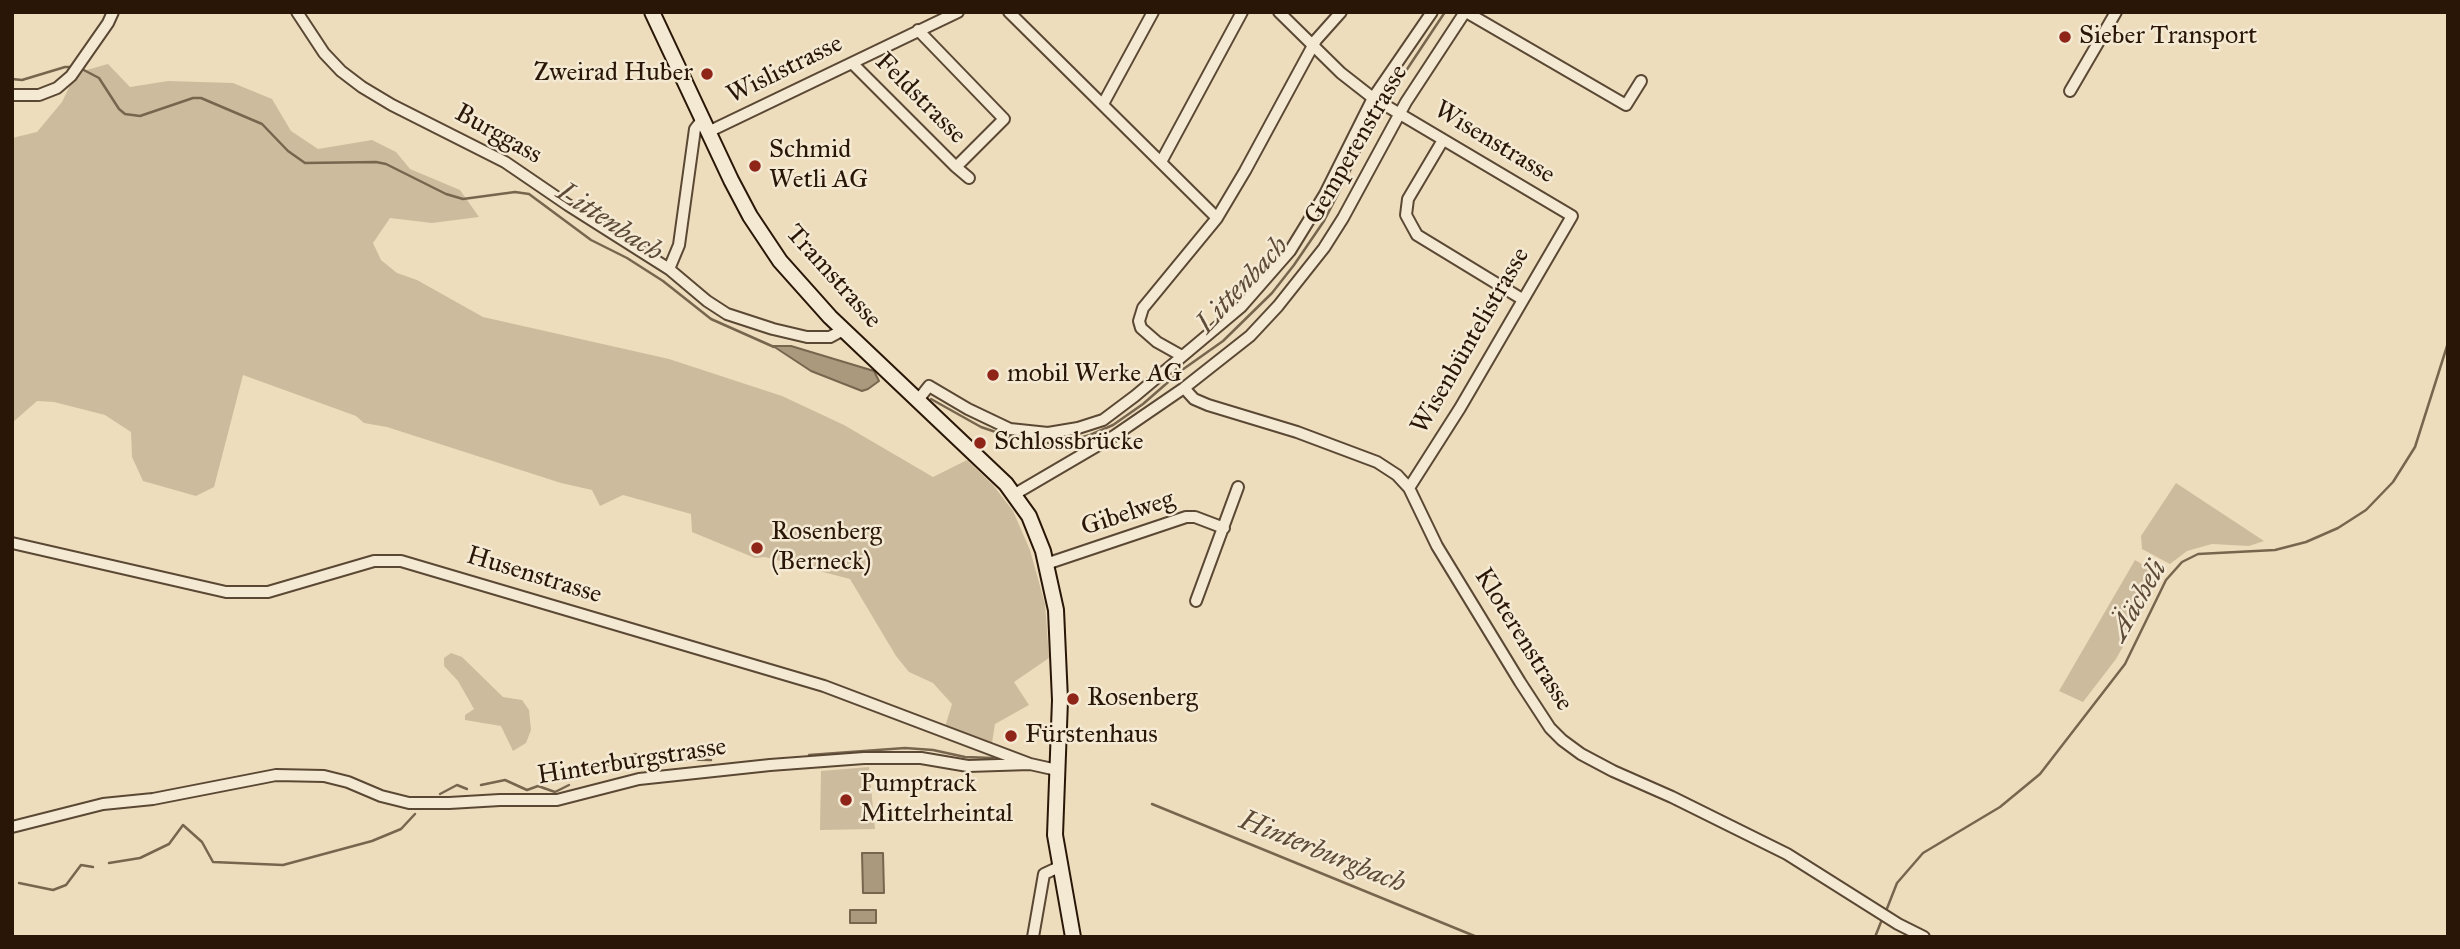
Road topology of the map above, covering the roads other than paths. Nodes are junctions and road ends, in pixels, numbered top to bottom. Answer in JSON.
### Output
{"nodes":[{"id":1,"x":113,"y":12,"type":"edge"},
{"id":2,"x":297,"y":12,"type":"edge"},
{"id":3,"x":652,"y":12,"type":"edge"},
{"id":4,"x":958,"y":12,"type":"edge"},
{"id":5,"x":1009,"y":12,"type":"edge"},
{"id":6,"x":1153,"y":12,"type":"edge"},
{"id":7,"x":1242,"y":12,"type":"edge"},
{"id":8,"x":1279,"y":12,"type":"edge"},
{"id":9,"x":1341,"y":12,"type":"edge"},
{"id":10,"x":1432,"y":12,"type":"edge"},
{"id":11,"x":1465,"y":12,"type":"edge"},
{"id":12,"x":2116,"y":12,"type":"edge"},
{"id":13,"x":918,"y":30,"type":"junction"},
{"id":14,"x":1312,"y":46,"type":"junction"},
{"id":15,"x":852,"y":63,"type":"junction"},
{"id":16,"x":1641,"y":81,"type":"dead end"},
{"id":17,"x":2070,"y":91,"type":"dead end"},
{"id":18,"x":12,"y":95,"type":"edge"},
{"id":19,"x":1376,"y":100,"type":"junction"},
{"id":20,"x":1102,"y":104,"type":"junction"},
{"id":21,"x":1396,"y":112,"type":"junction"},
{"id":22,"x":705,"y":126,"type":"junction"},
{"id":23,"x":1443,"y":140,"type":"junction"},
{"id":24,"x":1161,"y":162,"type":"junction"},
{"id":25,"x":956,"y":167,"type":"junction"},
{"id":26,"x":969,"y":178,"type":"dead end"},
{"id":27,"x":1572,"y":216,"type":"joint"},
{"id":28,"x":1217,"y":218,"type":"junction"},
{"id":29,"x":669,"y":268,"type":"junction"},
{"id":30,"x":1522,"y":299,"type":"junction"},
{"id":31,"x":843,"y":330,"type":"junction"},
{"id":32,"x":1182,"y":356,"type":"junction"},
{"id":33,"x":1186,"y":390,"type":"junction"},
{"id":34,"x":918,"y":400,"type":"junction"},
{"id":35,"x":1238,"y":487,"type":"dead end"},
{"id":36,"x":1409,"y":488,"type":"junction"},
{"id":37,"x":1015,"y":494,"type":"junction"},
{"id":38,"x":1224,"y":528,"type":"junction"},
{"id":39,"x":12,"y":543,"type":"edge"},
{"id":40,"x":1046,"y":564,"type":"junction"},
{"id":41,"x":1196,"y":601,"type":"dead end"},
{"id":42,"x":1030,"y":764,"type":"junction"},
{"id":43,"x":1057,"y":770,"type":"junction"},
{"id":44,"x":12,"y":827,"type":"edge"},
{"id":45,"x":1059,"y":867,"type":"junction"},
{"id":46,"x":1033,"y":937,"type":"edge"},
{"id":47,"x":1073,"y":937,"type":"edge"},
{"id":48,"x":1924,"y":937,"type":"edge"}],
"edges":[{"from":1,"to":18,"type":"street"},
{"from":2,"to":29,"type":"street","name":"Burggass"},
{"from":3,"to":22,"type":"main road","name":"Tramstrasse"},
{"from":4,"to":13,"type":"street","name":"Wislistrasse"},
{"from":5,"to":20,"type":"street"},
{"from":6,"to":20,"type":"street"},
{"from":7,"to":24,"type":"street"},
{"from":8,"to":14,"type":"street","name":"Wisenstrasse"},
{"from":9,"to":14,"type":"street"},
{"from":10,"to":19,"type":"street"},
{"from":11,"to":16,"type":"street"},
{"from":11,"to":21,"type":"street","name":"Gemperenstrasse"},
{"from":12,"to":17,"type":"street"},
{"from":13,"to":15,"type":"street","name":"Wislistrasse"},
{"from":13,"to":25,"type":"street","name":"Feldstrasse"},
{"from":14,"to":19,"type":"street","name":"Wisenstrasse"},
{"from":14,"to":28,"type":"street"},
{"from":15,"to":22,"type":"street","name":"Wislistrasse"},
{"from":15,"to":25,"type":"street","name":"Feldstrasse"},
{"from":19,"to":21,"type":"street","name":"Wisenstrasse"},
{"from":19,"to":32,"type":"street"},
{"from":20,"to":24,"type":"street"},
{"from":21,"to":23,"type":"street","name":"Wisenstrasse"},
{"from":21,"to":33,"type":"street","name":"Gemperenstrasse"},
{"from":22,"to":29,"type":"street"},
{"from":22,"to":31,"type":"main road","name":"Tramstrasse"},
{"from":23,"to":27,"type":"street","name":"Wisenstrasse"},
{"from":23,"to":30,"type":"street"},
{"from":24,"to":28,"type":"street"},
{"from":25,"to":26,"type":"street","name":"Feldstrasse"},
{"from":27,"to":30,"type":"street","name":"Wisenbüntelistrasse"},
{"from":28,"to":32,"type":"street"},
{"from":29,"to":31,"type":"street","name":"Burggass"},
{"from":30,"to":36,"type":"street","name":"Wisenbüntelistrasse"},
{"from":31,"to":34,"type":"main road","name":"Tramstrasse"},
{"from":32,"to":34,"type":"street"},
{"from":33,"to":36,"type":"street","name":"Kloterenstrasse"},
{"from":33,"to":37,"type":"street","name":"Gemperenstrasse"},
{"from":34,"to":37,"type":"main road","name":"Tramstrasse"},
{"from":35,"to":38,"type":"street"},
{"from":36,"to":48,"type":"street","name":"Kloterenstrasse"},
{"from":37,"to":40,"type":"main road","name":"Tramstrasse"},
{"from":38,"to":40,"type":"street","name":"Gibelweg"},
{"from":38,"to":41,"type":"street"},
{"from":39,"to":42,"type":"street","name":"Husenstrasse"},
{"from":40,"to":43,"type":"main road","name":"Tramstrasse"},
{"from":42,"to":43,"type":"street","name":"Hinterburgstrasse"},
{"from":42,"to":44,"type":"street","name":"Hinterburgstrasse"},
{"from":43,"to":45,"type":"main road","name":"Tramstrasse"},
{"from":45,"to":46,"type":"street"},
{"from":45,"to":47,"type":"main road","name":"Tramstrasse"}]}
